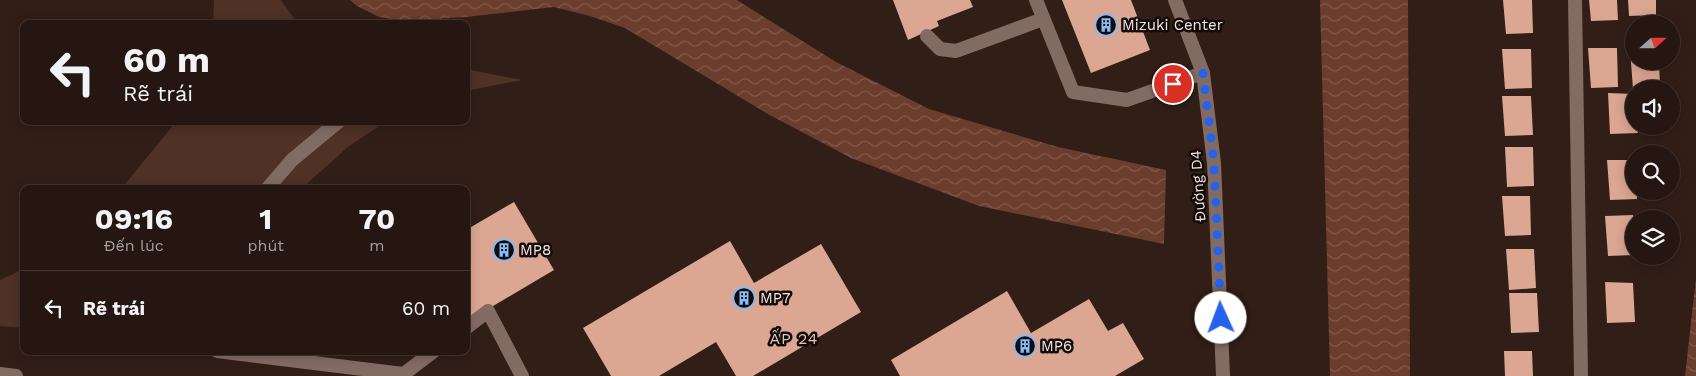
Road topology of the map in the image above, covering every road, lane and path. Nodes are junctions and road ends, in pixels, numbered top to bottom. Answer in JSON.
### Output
{"nodes":[{"id":1,"x":1036,"y":0,"type":"edge"},
{"id":2,"x":1175,"y":0,"type":"edge"},
{"id":3,"x":1575,"y":0,"type":"edge"},
{"id":4,"x":1043,"y":19,"type":"junction"},
{"id":5,"x":927,"y":36,"type":"dead end"},
{"id":6,"x":1203,"y":73,"type":"junction"},
{"id":7,"x":334,"y":125,"type":"edge"},
{"id":8,"x":271,"y":185,"type":"edge"},
{"id":9,"x":470,"y":325,"type":"edge"},
{"id":10,"x":248,"y":355,"type":"edge"},
{"id":11,"x":429,"y":355,"type":"edge"},
{"id":12,"x":0,"y":374,"type":"edge"},
{"id":13,"x":402,"y":375,"type":"edge"},
{"id":14,"x":16,"y":376,"type":"edge"},
{"id":15,"x":522,"y":376,"type":"edge"},
{"id":16,"x":1223,"y":376,"type":"edge"},
{"id":17,"x":1582,"y":376,"type":"edge"}],
"edges":[{"from":1,"to":4,"type":"street"},
{"from":2,"to":6,"type":"street","name":"Đường D4"},
{"from":3,"to":17,"type":"street"},
{"from":4,"to":5,"type":"street"},
{"from":4,"to":6,"type":"street"},
{"from":6,"to":16,"type":"street","name":"Đường D4"},
{"from":7,"to":8,"type":"street"},
{"from":9,"to":15,"type":"street"},
{"from":10,"to":13,"type":"street"},
{"from":11,"to":13,"type":"street"},
{"from":12,"to":14,"type":"street"}]}
